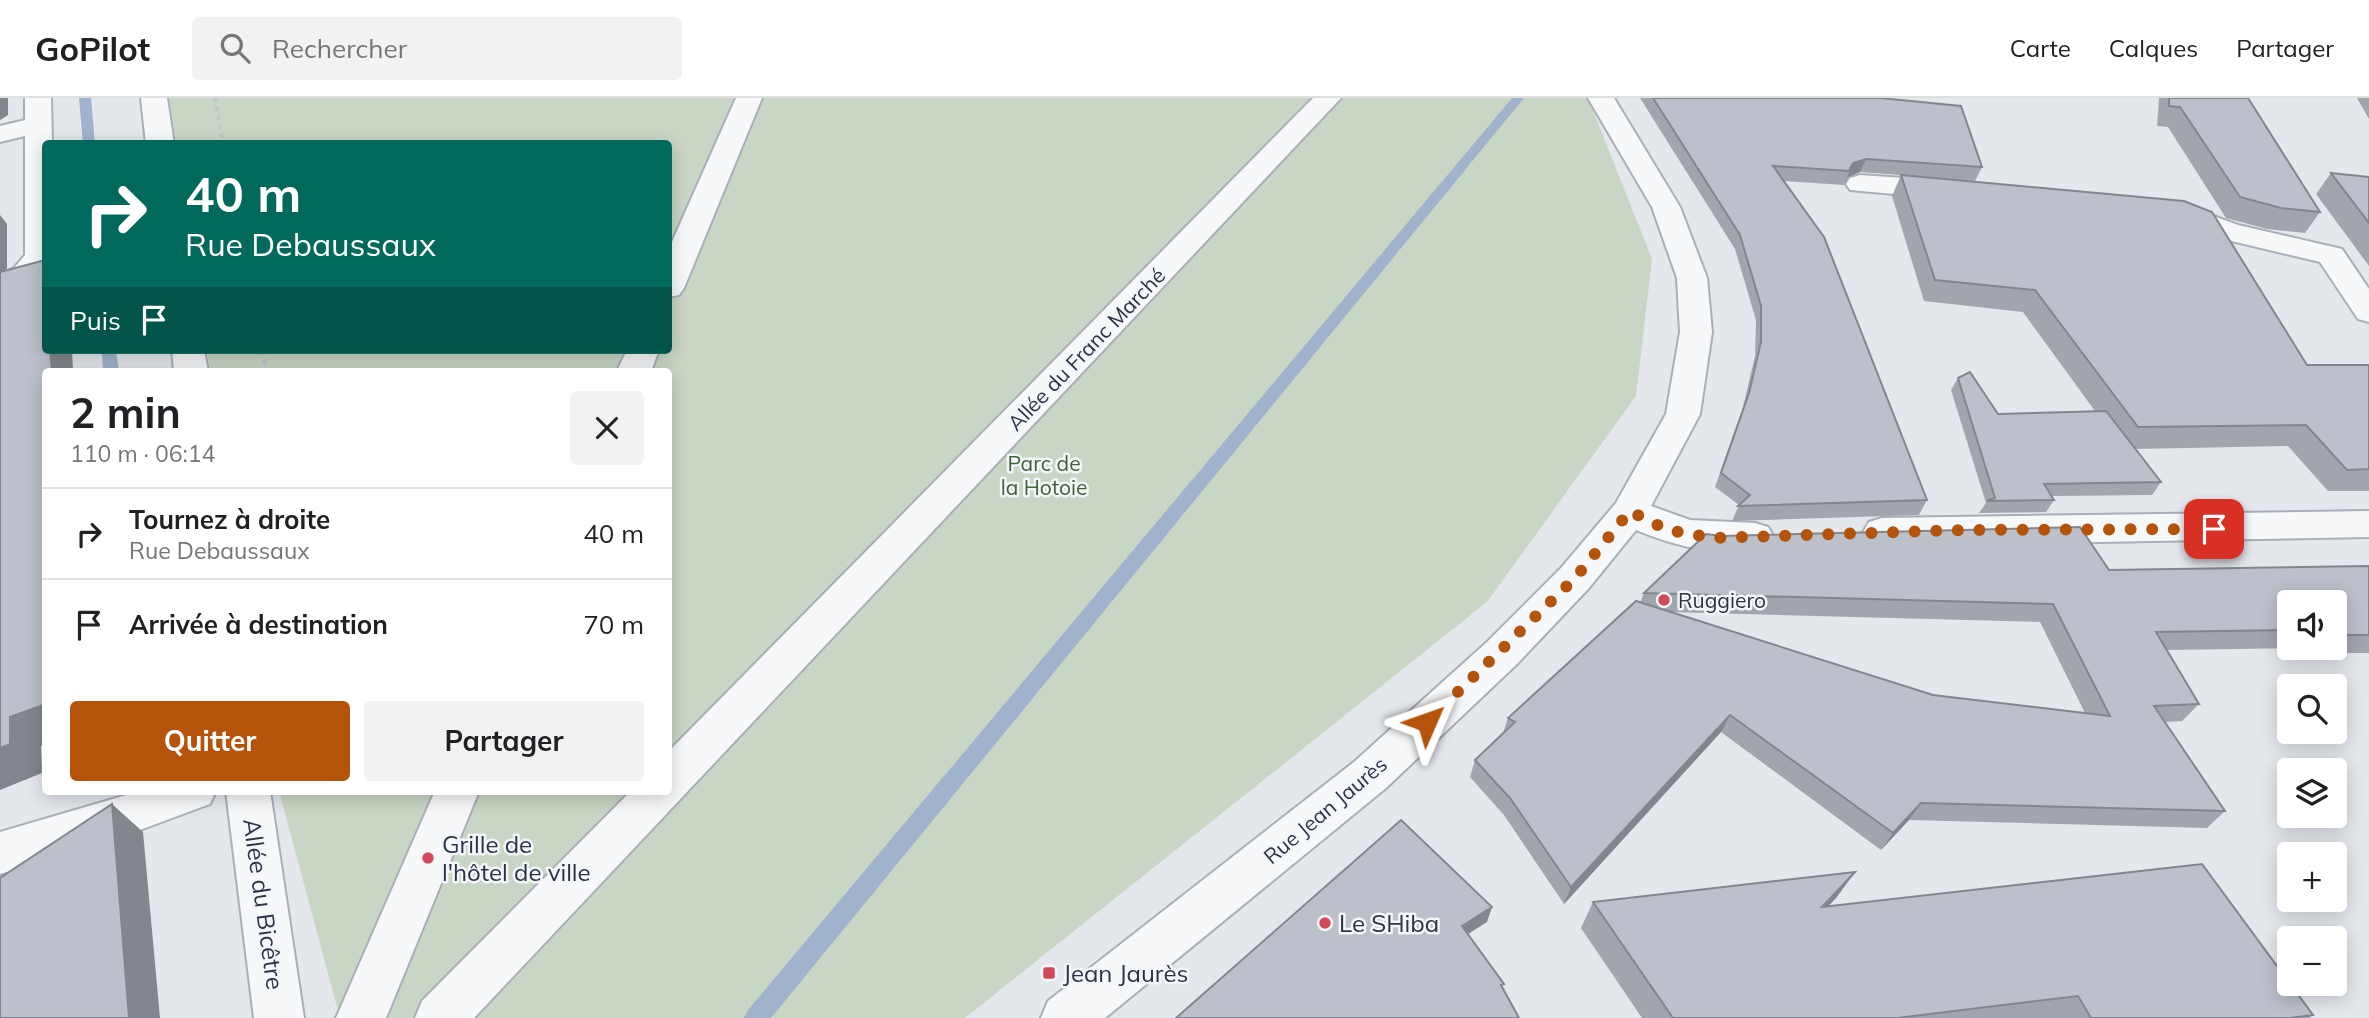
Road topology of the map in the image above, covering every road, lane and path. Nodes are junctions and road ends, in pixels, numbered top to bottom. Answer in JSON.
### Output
{"nodes":[{"id":1,"x":154,"y":98,"type":"edge"},
{"id":2,"x":215,"y":98,"type":"edge"},
{"id":3,"x":749,"y":98,"type":"edge"},
{"id":4,"x":1328,"y":98,"type":"edge"},
{"id":5,"x":1601,"y":98,"type":"edge"},
{"id":6,"x":39,"y":111,"type":"edge"},
{"id":7,"x":0,"y":134,"type":"edge"},
{"id":8,"x":159,"y":140,"type":"edge"},
{"id":9,"x":222,"y":140,"type":"edge"},
{"id":10,"x":1860,"y":184,"type":"dead end"},
{"id":11,"x":1971,"y":192,"type":"edge"},
{"id":12,"x":2151,"y":206,"type":"edge"},
{"id":13,"x":2331,"y":255,"type":"junction"},
{"id":14,"x":2369,"y":258,"type":"edge"},
{"id":15,"x":672,"y":279,"type":"edge"},
{"id":16,"x":0,"y":287,"type":"edge"},
{"id":17,"x":2369,"y":312,"type":"edge"},
{"id":18,"x":1630,"y":511,"type":"junction"},
{"id":19,"x":2369,"y":524,"type":"edge"},
{"id":20,"x":1852,"y":533,"type":"edge"},
{"id":21,"x":1783,"y":536,"type":"edge"},
{"id":22,"x":672,"y":778,"type":"edge"},
{"id":23,"x":183,"y":795,"type":"edge"},
{"id":24,"x":249,"y":795,"type":"edge"},
{"id":25,"x":455,"y":795,"type":"edge"},
{"id":26,"x":656,"y":795,"type":"edge"},
{"id":27,"x":0,"y":853,"type":"edge"},
{"id":28,"x":279,"y":1018,"type":"edge"},
{"id":29,"x":361,"y":1018,"type":"edge"},
{"id":30,"x":440,"y":1018,"type":"edge"},
{"id":31,"x":1066,"y":1018,"type":"edge"}],
"edges":[{"from":1,"to":8,"type":"street"},
{"from":2,"to":9,"type":"path"},
{"from":3,"to":15,"type":"street"},
{"from":4,"to":22,"type":"street","name":"Allée du Franc Marché"},
{"from":5,"to":18,"type":"street","name":"Rue Jean Jaurès"},
{"from":6,"to":7,"type":"street"},
{"from":6,"to":16,"type":"street"},
{"from":10,"to":11,"type":"street"},
{"from":12,"to":13,"type":"street"},
{"from":13,"to":14,"type":"street"},
{"from":13,"to":17,"type":"street"},
{"from":18,"to":21,"type":"street"},
{"from":18,"to":31,"type":"street","name":"Rue Jean Jaurès"},
{"from":19,"to":20,"type":"street"},
{"from":23,"to":27,"type":"street"},
{"from":24,"to":28,"type":"street","name":"Allée du Bicêtre"},
{"from":25,"to":29,"type":"street"},
{"from":26,"to":30,"type":"street"}]}
